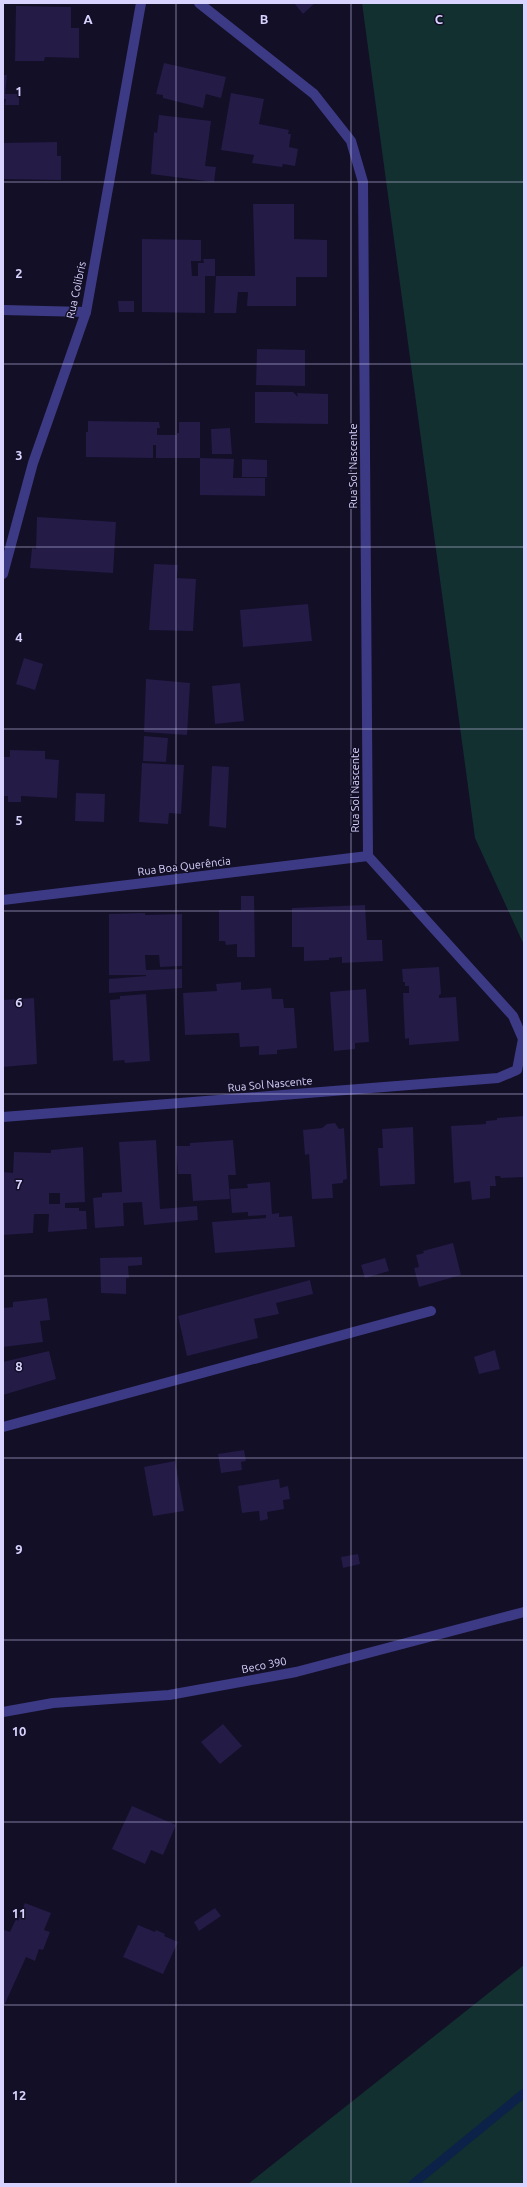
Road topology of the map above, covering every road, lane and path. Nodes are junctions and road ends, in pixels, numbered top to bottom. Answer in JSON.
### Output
{"nodes":[{"id":1,"x":141,"y":3,"type":"edge"},
{"id":2,"x":199,"y":3,"type":"edge"},
{"id":3,"x":3,"y":310,"type":"edge"},
{"id":4,"x":86,"y":312,"type":"junction"},
{"id":5,"x":3,"y":574,"type":"edge"},
{"id":6,"x":368,"y":856,"type":"junction"},
{"id":7,"x":3,"y":900,"type":"edge"},
{"id":8,"x":3,"y":1117,"type":"edge"},
{"id":9,"x":431,"y":1311,"type":"dead end"},
{"id":10,"x":3,"y":1426,"type":"edge"},
{"id":11,"x":524,"y":1612,"type":"edge"},
{"id":12,"x":3,"y":1712,"type":"edge"}],
"edges":[{"from":1,"to":4,"type":"street","name":"Rua Colibris"},
{"from":2,"to":6,"type":"street","name":"Rua Sol Nascente"},
{"from":3,"to":4,"type":"street"},
{"from":4,"to":5,"type":"street","name":"Rua Colibris"},
{"from":6,"to":7,"type":"street","name":"Rua Boa Querência"},
{"from":6,"to":8,"type":"street","name":"Rua Sol Nascente"},
{"from":9,"to":10,"type":"street"},
{"from":11,"to":12,"type":"street","name":"Beco 390"}]}
